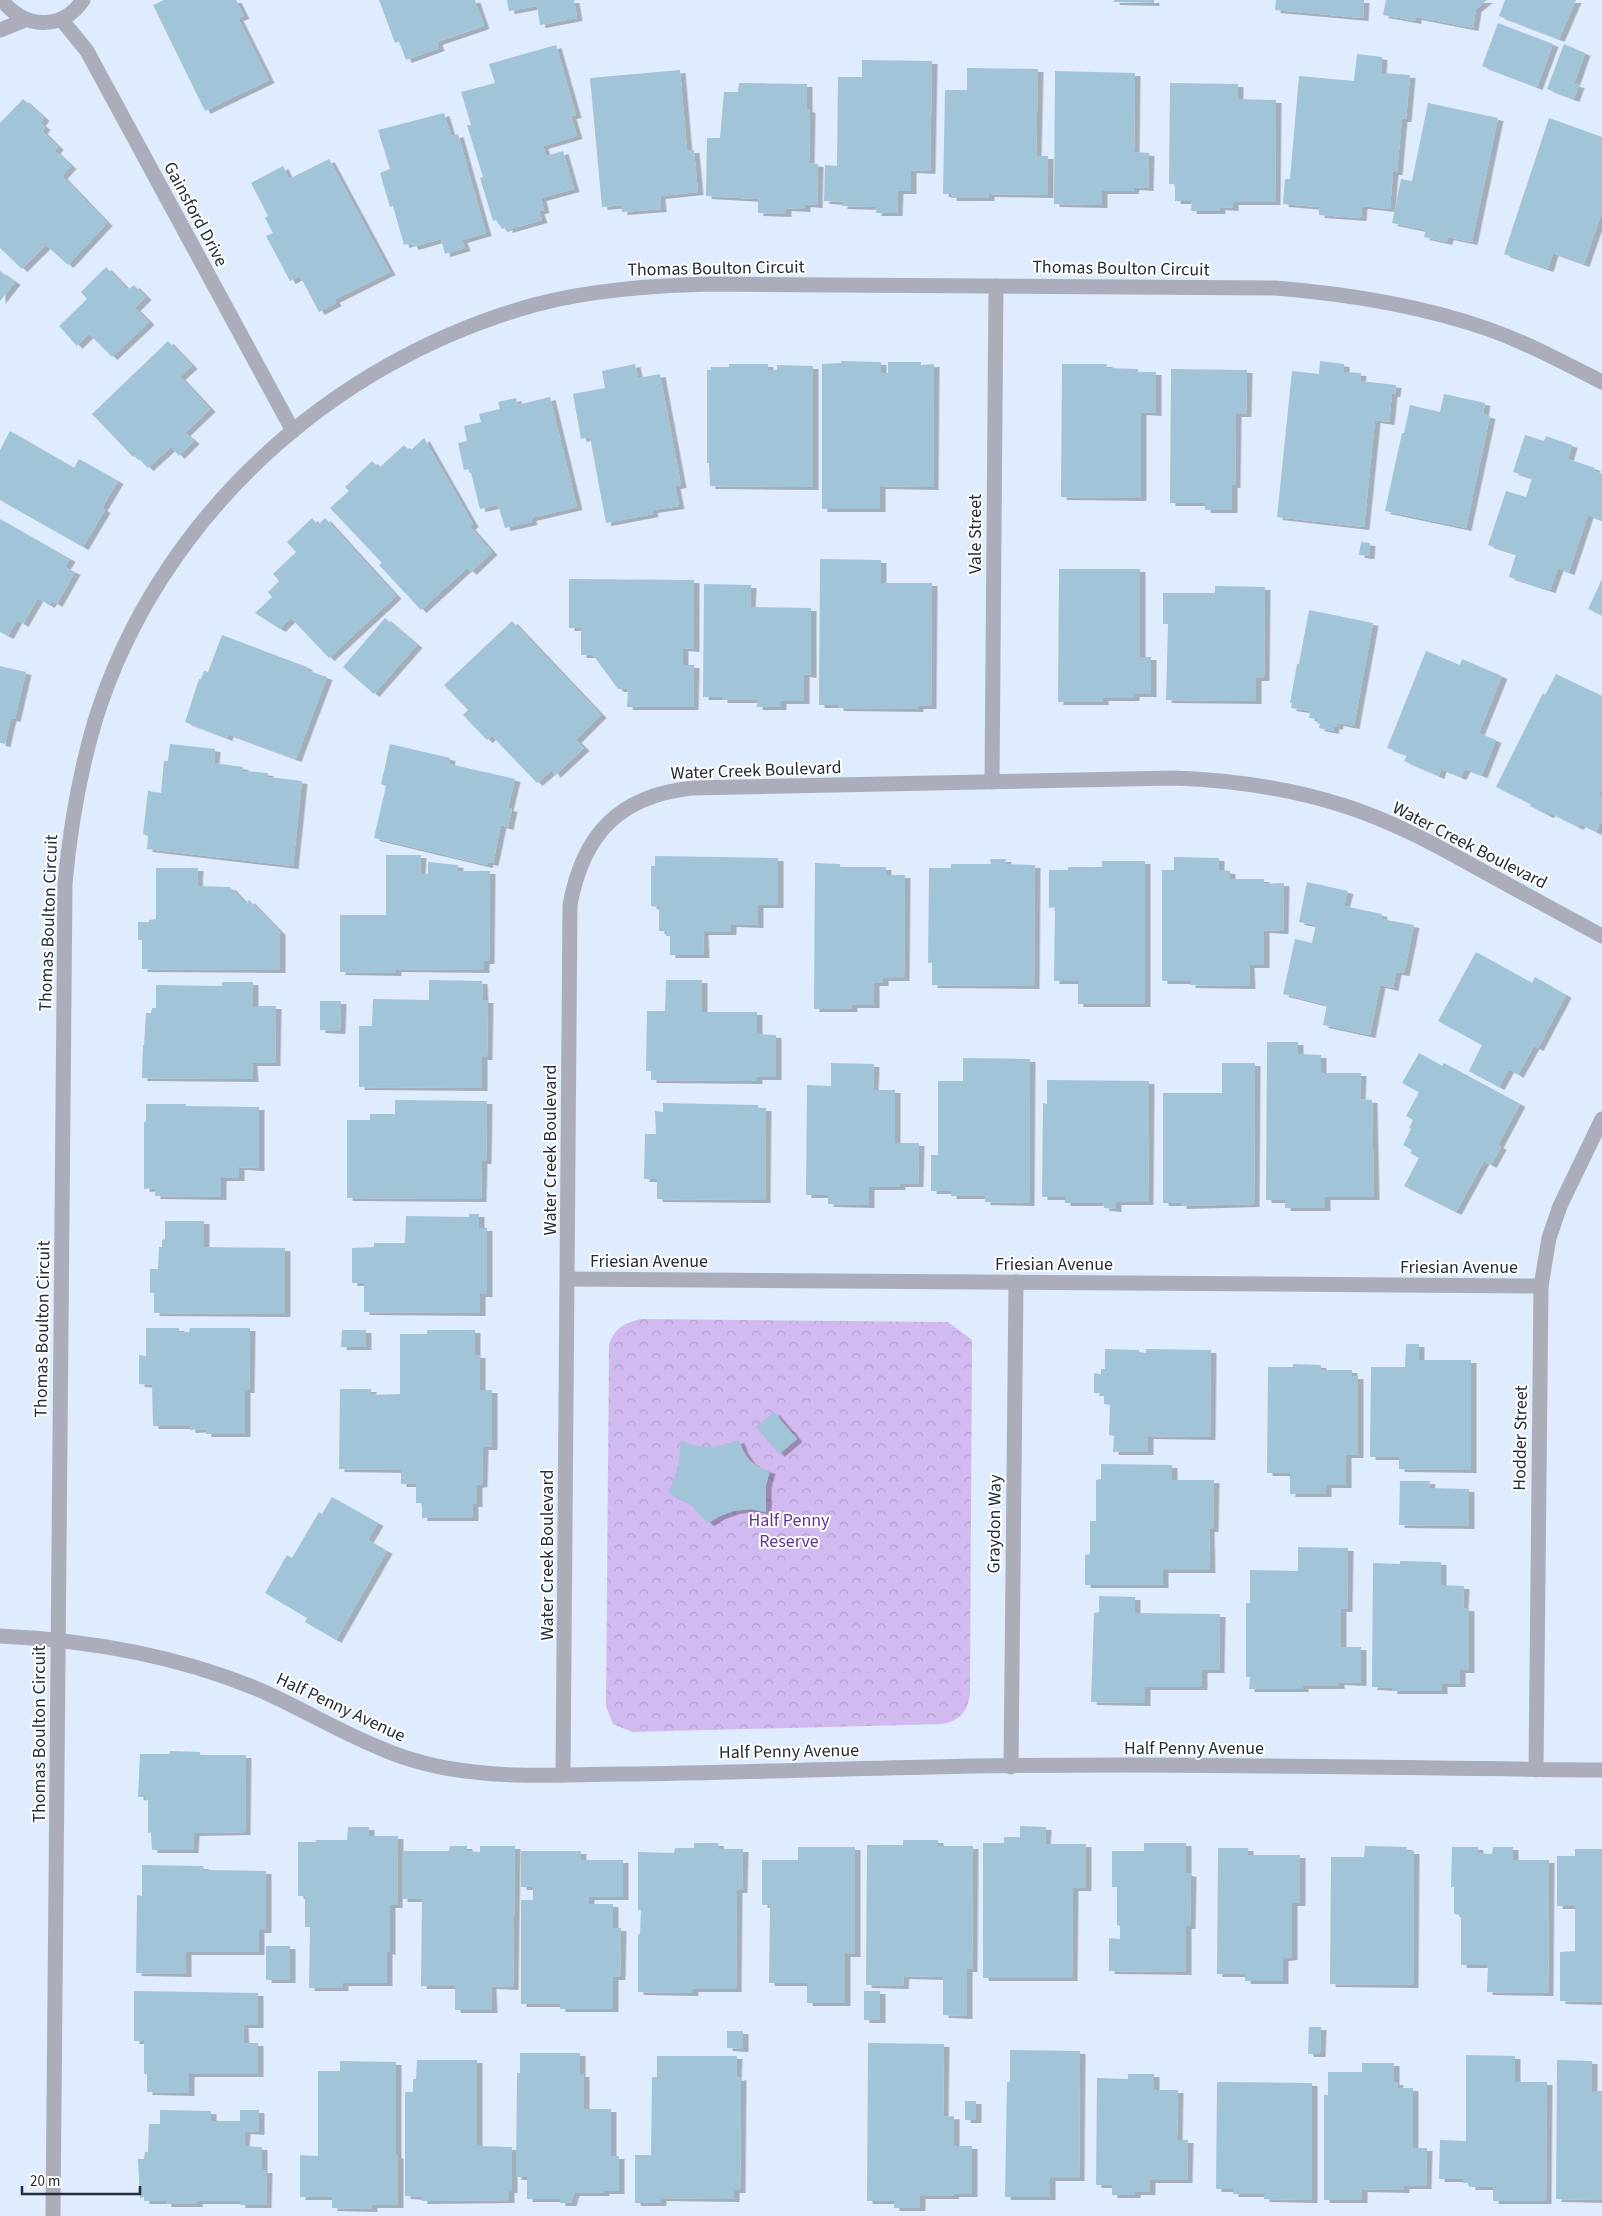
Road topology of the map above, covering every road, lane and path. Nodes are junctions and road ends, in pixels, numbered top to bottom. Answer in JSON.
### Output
{"nodes":[{"id":1,"x":2,"y":0,"type":"edge"},
{"id":2,"x":83,"y":0,"type":"edge"},
{"id":3,"x":61,"y":19,"type":"junction"},
{"id":4,"x":25,"y":20,"type":"junction"},
{"id":5,"x":0,"y":30,"type":"edge"},
{"id":6,"x":996,"y":286,"type":"junction"},
{"id":7,"x":1602,"y":382,"type":"edge"},
{"id":8,"x":293,"y":431,"type":"junction"},
{"id":9,"x":992,"y":782,"type":"junction"},
{"id":10,"x":1602,"y":936,"type":"edge"},
{"id":11,"x":1602,"y":1119,"type":"edge"},
{"id":12,"x":568,"y":1279,"type":"junction"},
{"id":13,"x":1016,"y":1282,"type":"junction"},
{"id":14,"x":1541,"y":1286,"type":"junction"},
{"id":15,"x":0,"y":1636,"type":"edge"},
{"id":16,"x":58,"y":1641,"type":"junction"},
{"id":17,"x":1011,"y":1767,"type":"junction"},
{"id":18,"x":1536,"y":1770,"type":"junction"},
{"id":19,"x":1602,"y":1770,"type":"edge"},
{"id":20,"x":564,"y":1775,"type":"junction"},
{"id":21,"x":53,"y":2216,"type":"edge"}],
"edges":[{"from":1,"to":4,"type":"street"},
{"from":2,"to":3,"type":"street"},
{"from":3,"to":4,"type":"street"},
{"from":3,"to":8,"type":"street","name":"Gainsford Drive"},
{"from":4,"to":5,"type":"street"},
{"from":6,"to":7,"type":"street","name":"Thomas Boulton Circuit"},
{"from":6,"to":8,"type":"street","name":"Thomas Boulton Circuit"},
{"from":6,"to":9,"type":"street","name":"Vale Street"},
{"from":8,"to":16,"type":"street","name":"Thomas Boulton Circuit"},
{"from":9,"to":10,"type":"street","name":"Water Creek Boulevard"},
{"from":9,"to":12,"type":"street","name":"Water Creek Boulevard"},
{"from":11,"to":14,"type":"street","name":"Hodder Street"},
{"from":12,"to":13,"type":"street","name":"Friesian Avenue"},
{"from":12,"to":20,"type":"street","name":"Water Creek Boulevard"},
{"from":13,"to":14,"type":"street","name":"Friesian Avenue"},
{"from":13,"to":17,"type":"street","name":"Graydon Way"},
{"from":14,"to":18,"type":"street","name":"Hodder Street"},
{"from":15,"to":16,"type":"street","name":"Half Penny Avenue"},
{"from":16,"to":20,"type":"street","name":"Half Penny Avenue"},
{"from":16,"to":21,"type":"street","name":"Thomas Boulton Circuit"},
{"from":17,"to":18,"type":"street","name":"Half Penny Avenue"},
{"from":17,"to":20,"type":"street","name":"Half Penny Avenue"},
{"from":18,"to":19,"type":"street","name":"Half Penny Avenue"}]}
